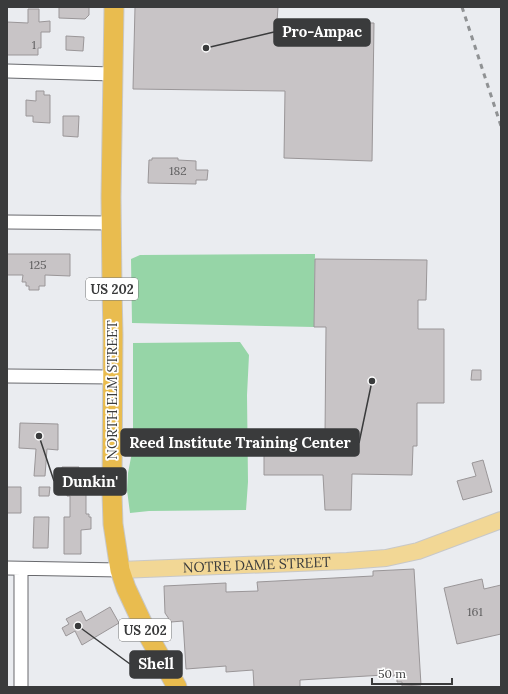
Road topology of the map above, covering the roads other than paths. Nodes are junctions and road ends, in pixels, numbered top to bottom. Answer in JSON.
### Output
{"nodes":[{"id":1,"x":114,"y":7,"type":"edge"},
{"id":2,"x":7,"y":71,"type":"edge"},
{"id":3,"x":112,"y":74,"type":"junction"},
{"id":4,"x":7,"y":222,"type":"edge"},
{"id":5,"x":111,"y":223,"type":"junction"},
{"id":6,"x":7,"y":376,"type":"edge"},
{"id":7,"x":113,"y":377,"type":"junction"},
{"id":8,"x":501,"y":520,"type":"edge"},
{"id":9,"x":7,"y":568,"type":"edge"},
{"id":10,"x":21,"y":569,"type":"junction"},
{"id":11,"x":120,"y":570,"type":"junction"},
{"id":12,"x":21,"y":687,"type":"edge"},
{"id":13,"x":178,"y":687,"type":"edge"}],
"edges":[{"from":1,"to":3,"type":"highway","name":"NORTH ELM STREET","number":"US 202"},
{"from":2,"to":3,"type":"street"},
{"from":3,"to":5,"type":"highway","name":"NORTH ELM STREET","number":"US 202"},
{"from":4,"to":5,"type":"street"},
{"from":5,"to":7,"type":"highway","name":"NORTH ELM STREET","number":"US 202"},
{"from":6,"to":7,"type":"street"},
{"from":7,"to":11,"type":"highway","name":"NORTH ELM STREET","number":"US 202"},
{"from":8,"to":11,"type":"main road","name":"NOTRE DAME STREET"},
{"from":9,"to":10,"type":"street","name":"NOTRE DAME STREET"},
{"from":10,"to":11,"type":"street","name":"NOTRE DAME STREET"},
{"from":10,"to":12,"type":"street"},
{"from":11,"to":13,"type":"highway","name":"NORTH ELM STREET","number":"US 202"}]}
